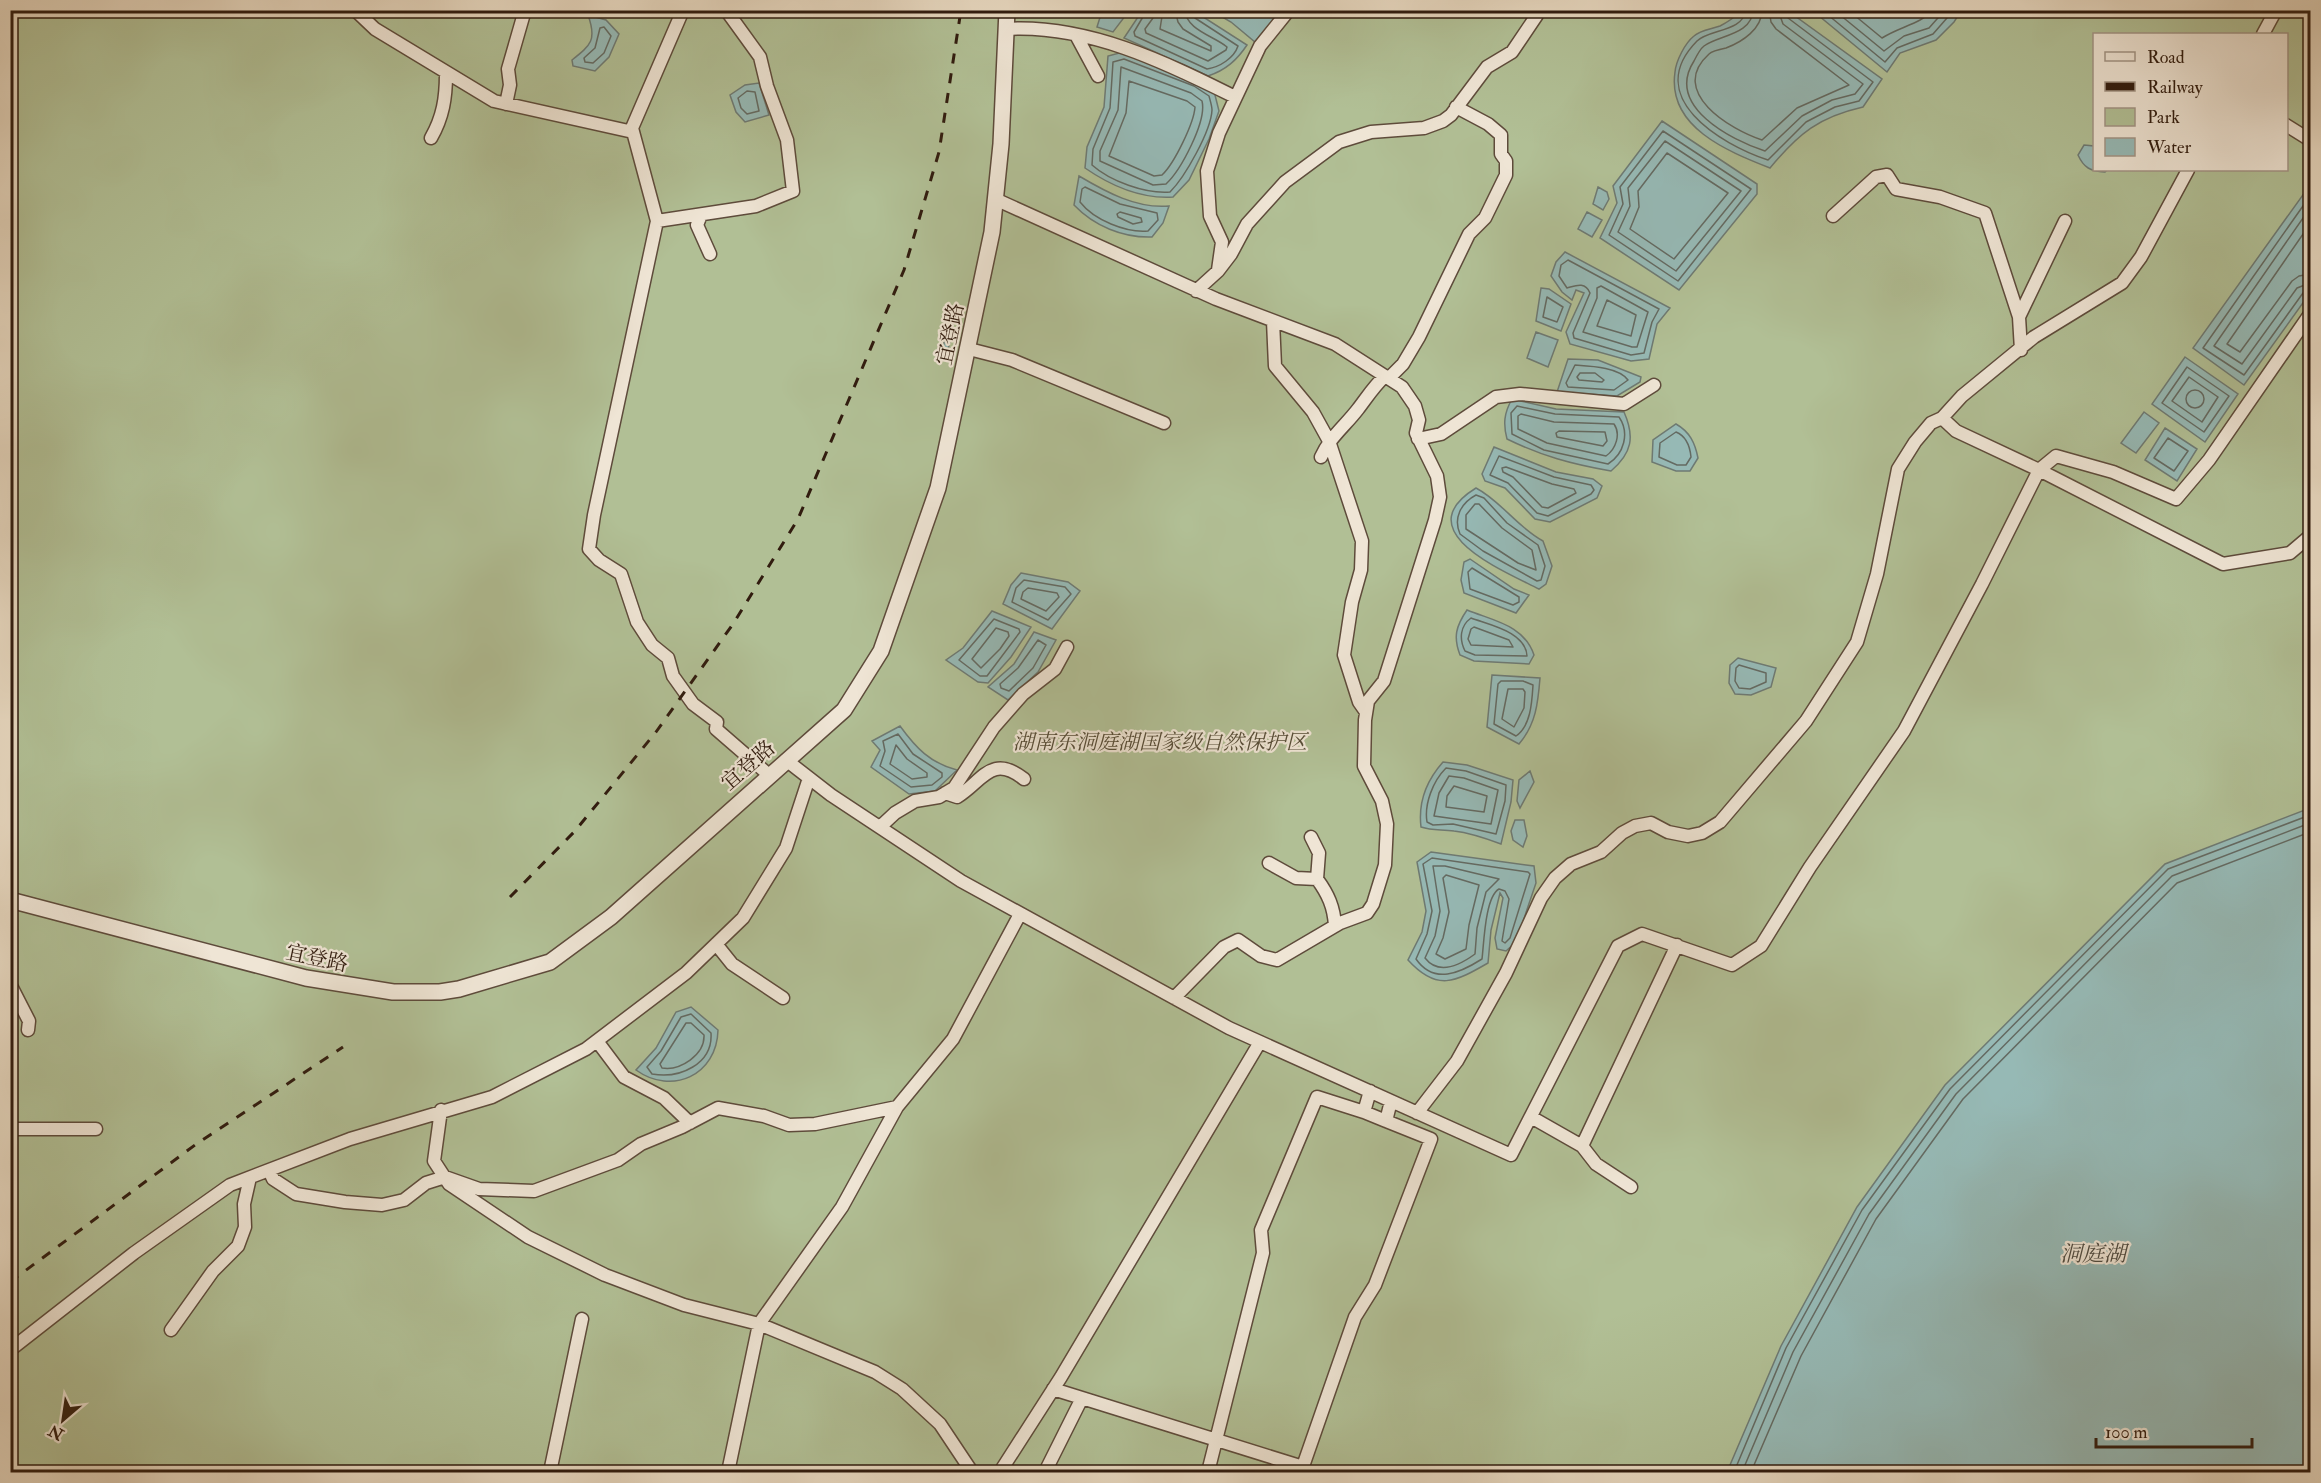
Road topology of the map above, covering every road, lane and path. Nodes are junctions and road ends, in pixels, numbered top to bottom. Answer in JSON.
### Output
{"nodes":[{"id":1,"x":355,"y":10,"type":"edge"},
{"id":2,"x":525,"y":10,"type":"edge"},
{"id":3,"x":683,"y":10,"type":"edge"},
{"id":4,"x":726,"y":10,"type":"edge"},
{"id":5,"x":1007,"y":10,"type":"edge"},
{"id":6,"x":1289,"y":10,"type":"edge"},
{"id":7,"x":1536,"y":10,"type":"edge"},
{"id":8,"x":2276,"y":10,"type":"edge"},
{"id":9,"x":1006,"y":29,"type":"junction"},
{"id":10,"x":2264,"y":33,"type":"edge"},
{"id":11,"x":1077,"y":37,"type":"junction"},
{"id":12,"x":447,"y":74,"type":"junction"},
{"id":13,"x":1098,"y":76,"type":"dead end"},
{"id":14,"x":1235,"y":97,"type":"junction"},
{"id":15,"x":506,"y":104,"type":"junction"},
{"id":16,"x":1456,"y":107,"type":"junction"},
{"id":17,"x":2288,"y":126,"type":"edge"},
{"id":18,"x":633,"y":132,"type":"junction"},
{"id":19,"x":431,"y":138,"type":"dead end"},
{"id":20,"x":2310,"y":140,"type":"edge"},
{"id":21,"x":2187,"y":171,"type":"edge"},
{"id":22,"x":995,"y":199,"type":"junction"},
{"id":23,"x":701,"y":215,"type":"junction"},
{"id":24,"x":1833,"y":216,"type":"dead end"},
{"id":25,"x":657,"y":221,"type":"junction"},
{"id":26,"x":2065,"y":221,"type":"dead end"},
{"id":27,"x":710,"y":254,"type":"dead end"},
{"id":28,"x":1218,"y":271,"type":"junction"},
{"id":29,"x":1196,"y":291,"type":"junction"},
{"id":30,"x":2310,"y":314,"type":"edge"},
{"id":31,"x":2019,"y":317,"type":"junction"},
{"id":32,"x":1274,"y":321,"type":"junction"},
{"id":33,"x":969,"y":349,"type":"junction"},
{"id":34,"x":2021,"y":350,"type":"junction"},
{"id":35,"x":1387,"y":377,"type":"junction"},
{"id":36,"x":1654,"y":385,"type":"dead end"},
{"id":37,"x":1942,"y":418,"type":"junction"},
{"id":38,"x":1164,"y":423,"type":"dead end"},
{"id":39,"x":1418,"y":439,"type":"junction"},
{"id":40,"x":1329,"y":441,"type":"junction"},
{"id":41,"x":1322,"y":457,"type":"dead end"},
{"id":42,"x":2038,"y":470,"type":"junction"},
{"id":43,"x":2310,"y":536,"type":"edge"},
{"id":44,"x":1067,"y":647,"type":"dead end"},
{"id":45,"x":1366,"y":712,"type":"junction"},
{"id":46,"x":786,"y":760,"type":"junction"},
{"id":47,"x":769,"y":775,"type":"junction"},
{"id":48,"x":809,"y":778,"type":"junction"},
{"id":49,"x":1024,"y":779,"type":"dead end"},
{"id":50,"x":945,"y":794,"type":"junction"},
{"id":51,"x":880,"y":827,"type":"junction"},
{"id":52,"x":1311,"y":837,"type":"dead end"},
{"id":53,"x":1269,"y":863,"type":"dead end"},
{"id":54,"x":1317,"y":879,"type":"junction"},
{"id":55,"x":10,"y":900,"type":"edge"},
{"id":56,"x":1020,"y":914,"type":"junction"},
{"id":57,"x":1335,"y":926,"type":"junction"},
{"id":58,"x":716,"y":944,"type":"junction"},
{"id":59,"x":1677,"y":945,"type":"junction"},
{"id":60,"x":10,"y":984,"type":"edge"},
{"id":61,"x":783,"y":998,"type":"dead end"},
{"id":62,"x":1174,"y":998,"type":"junction"},
{"id":63,"x":28,"y":1030,"type":"dead end"},
{"id":64,"x":597,"y":1041,"type":"junction"},
{"id":65,"x":1260,"y":1042,"type":"junction"},
{"id":66,"x":1370,"y":1091,"type":"junction"},
{"id":67,"x":1391,"y":1101,"type":"junction"},
{"id":68,"x":897,"y":1107,"type":"junction"},
{"id":69,"x":441,"y":1110,"type":"junction"},
{"id":70,"x":1364,"y":1112,"type":"junction"},
{"id":71,"x":1417,"y":1113,"type":"junction"},
{"id":72,"x":1531,"y":1117,"type":"junction"},
{"id":73,"x":1386,"y":1121,"type":"junction"},
{"id":74,"x":690,"y":1123,"type":"junction"},
{"id":75,"x":10,"y":1129,"type":"edge"},
{"id":76,"x":96,"y":1129,"type":"dead end"},
{"id":77,"x":1582,"y":1146,"type":"junction"},
{"id":78,"x":268,"y":1170,"type":"junction"},
{"id":79,"x":445,"y":1177,"type":"junction"},
{"id":80,"x":249,"y":1182,"type":"dead end"},
{"id":81,"x":1631,"y":1187,"type":"dead end"},
{"id":82,"x":582,"y":1319,"type":"dead end"},
{"id":83,"x":759,"y":1324,"type":"junction"},
{"id":84,"x":171,"y":1330,"type":"dead end"},
{"id":85,"x":10,"y":1350,"type":"edge"},
{"id":86,"x":1053,"y":1389,"type":"junction"},
{"id":87,"x":1082,"y":1398,"type":"junction"},
{"id":88,"x":1215,"y":1439,"type":"junction"},
{"id":89,"x":1302,"y":1470,"type":"edge"},
{"id":90,"x":550,"y":1473,"type":"edge"},
{"id":91,"x":728,"y":1473,"type":"edge"},
{"id":92,"x":972,"y":1473,"type":"edge"},
{"id":93,"x":1000,"y":1473,"type":"edge"},
{"id":94,"x":1045,"y":1473,"type":"edge"},
{"id":95,"x":1208,"y":1473,"type":"edge"}],
"edges":[{"from":1,"to":12,"type":"street"},
{"from":2,"to":15,"type":"street"},
{"from":3,"to":18,"type":"street"},
{"from":4,"to":23,"type":"street"},
{"from":5,"to":9,"type":"street","name":"宜登路"},
{"from":6,"to":14,"type":"street"},
{"from":7,"to":16,"type":"street"},
{"from":8,"to":10,"type":"street"},
{"from":9,"to":11,"type":"street"},
{"from":9,"to":22,"type":"street","name":"宜登路"},
{"from":11,"to":13,"type":"street"},
{"from":11,"to":14,"type":"street"},
{"from":12,"to":15,"type":"street"},
{"from":12,"to":19,"type":"street"},
{"from":14,"to":28,"type":"street"},
{"from":15,"to":18,"type":"street"},
{"from":16,"to":28,"type":"street"},
{"from":16,"to":35,"type":"street"},
{"from":17,"to":20,"type":"street"},
{"from":18,"to":25,"type":"street"},
{"from":21,"to":34,"type":"street"},
{"from":22,"to":29,"type":"street"},
{"from":22,"to":33,"type":"street","name":"宜登路"},
{"from":23,"to":25,"type":"street"},
{"from":23,"to":27,"type":"street"},
{"from":24,"to":31,"type":"street"},
{"from":25,"to":47,"type":"street"},
{"from":26,"to":31,"type":"street"},
{"from":28,"to":29,"type":"street"},
{"from":29,"to":32,"type":"street"},
{"from":30,"to":42,"type":"street"},
{"from":31,"to":34,"type":"street"},
{"from":32,"to":35,"type":"street"},
{"from":32,"to":40,"type":"street"},
{"from":33,"to":38,"type":"street"},
{"from":33,"to":46,"type":"street","name":"宜登路"},
{"from":34,"to":37,"type":"street"},
{"from":35,"to":39,"type":"street"},
{"from":35,"to":40,"type":"street"},
{"from":36,"to":39,"type":"street"},
{"from":37,"to":42,"type":"street"},
{"from":37,"to":71,"type":"street"},
{"from":39,"to":45,"type":"street"},
{"from":40,"to":41,"type":"street"},
{"from":40,"to":45,"type":"street"},
{"from":42,"to":43,"type":"street"},
{"from":42,"to":59,"type":"street"},
{"from":44,"to":50,"type":"street"},
{"from":45,"to":57,"type":"street"},
{"from":46,"to":47,"type":"street","name":"宜登路"},
{"from":46,"to":48,"type":"street"},
{"from":47,"to":55,"type":"street","name":"宜登路"},
{"from":48,"to":51,"type":"street"},
{"from":48,"to":58,"type":"street"},
{"from":49,"to":50,"type":"street"},
{"from":50,"to":51,"type":"street"},
{"from":51,"to":56,"type":"street"},
{"from":52,"to":54,"type":"street"},
{"from":53,"to":54,"type":"street"},
{"from":54,"to":57,"type":"street"},
{"from":56,"to":62,"type":"street"},
{"from":56,"to":68,"type":"street"},
{"from":57,"to":62,"type":"street"},
{"from":58,"to":61,"type":"street"},
{"from":58,"to":64,"type":"street"},
{"from":59,"to":72,"type":"street"},
{"from":59,"to":77,"type":"street"},
{"from":60,"to":63,"type":"street"},
{"from":62,"to":65,"type":"street"},
{"from":64,"to":69,"type":"street"},
{"from":64,"to":74,"type":"street"},
{"from":65,"to":66,"type":"street"},
{"from":65,"to":86,"type":"street"},
{"from":66,"to":67,"type":"street"},
{"from":66,"to":70,"type":"street"},
{"from":67,"to":71,"type":"street"},
{"from":67,"to":73,"type":"street"},
{"from":68,"to":74,"type":"street"},
{"from":68,"to":83,"type":"street"},
{"from":69,"to":78,"type":"street"},
{"from":69,"to":79,"type":"street"},
{"from":70,"to":73,"type":"street"},
{"from":70,"to":88,"type":"street"},
{"from":71,"to":72,"type":"street"},
{"from":72,"to":77,"type":"street"},
{"from":73,"to":89,"type":"street"},
{"from":74,"to":79,"type":"street"},
{"from":75,"to":76,"type":"street"},
{"from":77,"to":81,"type":"street"},
{"from":78,"to":79,"type":"street"},
{"from":78,"to":85,"type":"street"},
{"from":79,"to":83,"type":"street"},
{"from":80,"to":84,"type":"street"},
{"from":82,"to":90,"type":"street"},
{"from":83,"to":91,"type":"street"},
{"from":83,"to":92,"type":"street"},
{"from":86,"to":87,"type":"street"},
{"from":86,"to":93,"type":"street"},
{"from":87,"to":88,"type":"street"},
{"from":87,"to":94,"type":"street"},
{"from":88,"to":89,"type":"street"},
{"from":88,"to":95,"type":"street"}]}
